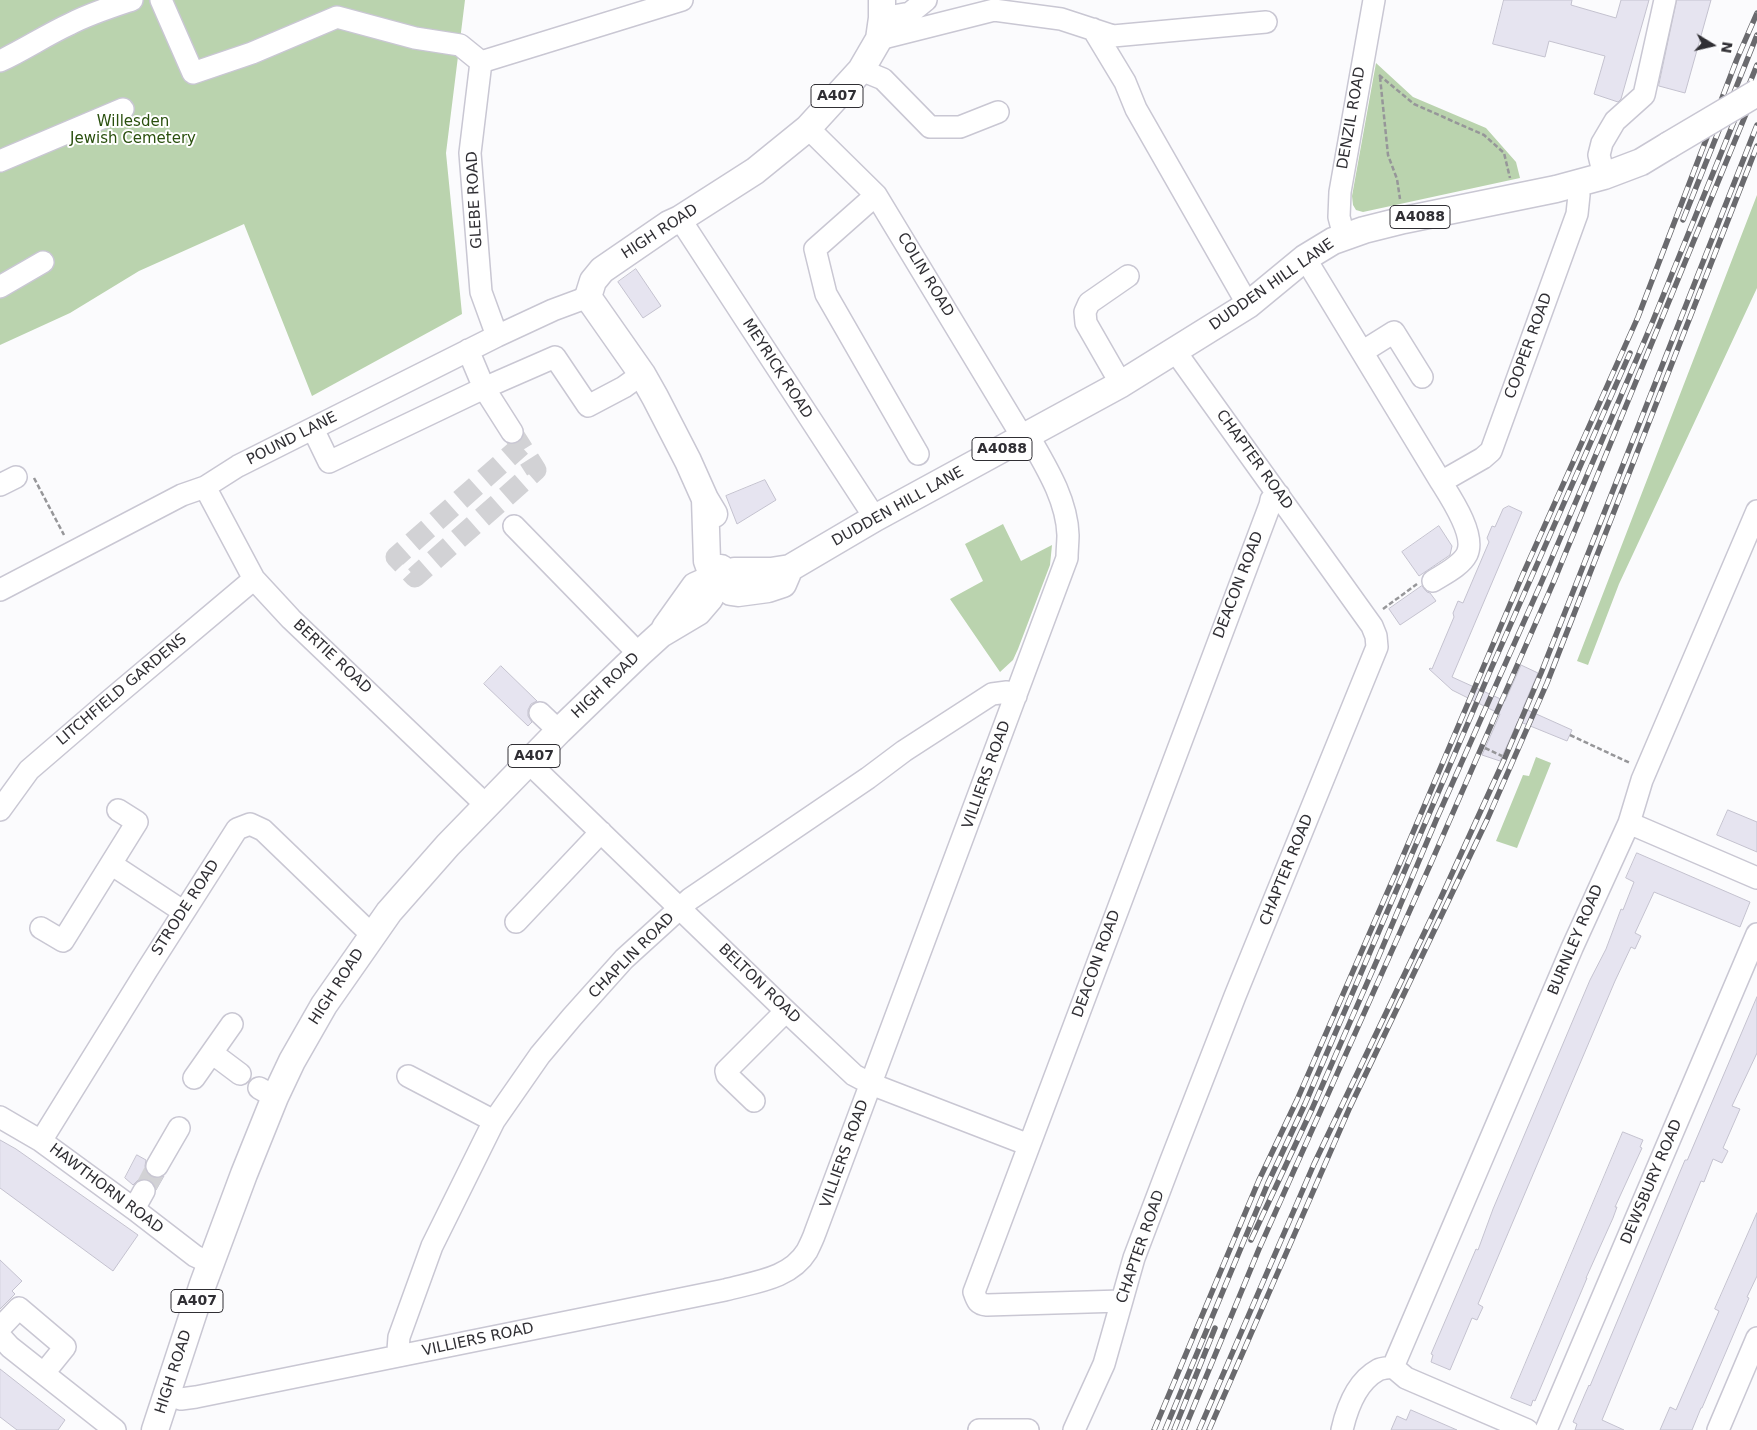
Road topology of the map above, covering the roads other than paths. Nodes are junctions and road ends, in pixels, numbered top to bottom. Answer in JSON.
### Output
{"nodes":[{"id":1,"x":132,"y":0,"type":"edge"},
{"id":2,"x":161,"y":0,"type":"edge"},
{"id":3,"x":682,"y":0,"type":"edge"},
{"id":4,"x":926,"y":0,"type":"edge"},
{"id":5,"x":1374,"y":0,"type":"edge"},
{"id":6,"x":1665,"y":0,"type":"edge"},
{"id":7,"x":881,"y":19,"type":"edge"},
{"id":8,"x":1266,"y":22,"type":"dead end"},
{"id":9,"x":1093,"y":29,"type":"junction"},
{"id":10,"x":0,"y":61,"type":"edge"},
{"id":11,"x":481,"y":62,"type":"junction"},
{"id":12,"x":861,"y":70,"type":"junction"},
{"id":13,"x":1757,"y":93,"type":"edge"},
{"id":14,"x":123,"y":109,"type":"dead end"},
{"id":15,"x":998,"y":112,"type":"dead end"},
{"id":16,"x":808,"y":128,"type":"junction"},
{"id":17,"x":2,"y":155,"type":"edge"},
{"id":18,"x":1604,"y":176,"type":"junction"},
{"id":19,"x":1576,"y":183,"type":"junction"},
{"id":20,"x":876,"y":194,"type":"junction"},
{"id":21,"x":680,"y":219,"type":"junction"},
{"id":22,"x":1344,"y":236,"type":"junction"},
{"id":23,"x":1305,"y":258,"type":"junction"},
{"id":24,"x":43,"y":262,"type":"dead end"},
{"id":25,"x":1128,"y":276,"type":"dead end"},
{"id":26,"x":0,"y":287,"type":"edge"},
{"id":27,"x":588,"y":297,"type":"junction"},
{"id":28,"x":1248,"y":305,"type":"junction"},
{"id":29,"x":497,"y":336,"type":"junction"},
{"id":30,"x":468,"y":350,"type":"junction"},
{"id":31,"x":1175,"y":351,"type":"junction"},
{"id":32,"x":1362,"y":352,"type":"junction"},
{"id":33,"x":642,"y":374,"type":"junction"},
{"id":34,"x":1422,"y":377,"type":"dead end"},
{"id":35,"x":1121,"y":384,"type":"junction"},
{"id":36,"x":484,"y":388,"type":"junction"},
{"id":37,"x":312,"y":429,"type":"junction"},
{"id":38,"x":512,"y":432,"type":"tunnel mouth"},
{"id":39,"x":1026,"y":437,"type":"junction"},
{"id":40,"x":918,"y":454,"type":"dead end"},
{"id":41,"x":1441,"y":482,"type":"junction"},
{"id":42,"x":205,"y":487,"type":"junction"},
{"id":43,"x":1279,"y":495,"type":"junction"},
{"id":44,"x":1757,"y":511,"type":"edge"},
{"id":45,"x":875,"y":518,"type":"junction"},
{"id":46,"x":514,"y":526,"type":"dead end"},
{"id":47,"x":712,"y":578,"type":"junction"},
{"id":48,"x":254,"y":580,"type":"junction"},
{"id":49,"x":1427,"y":581,"type":"road end"},
{"id":50,"x":0,"y":590,"type":"edge"},
{"id":51,"x":638,"y":654,"type":"junction"},
{"id":52,"x":1016,"y":696,"type":"junction"},
{"id":53,"x":540,"y":713,"type":"dead end"},
{"id":54,"x":559,"y":731,"type":"junction"},
{"id":55,"x":528,"y":762,"type":"junction"},
{"id":56,"x":486,"y":805,"type":"junction"},
{"id":57,"x":0,"y":810,"type":"edge"},
{"id":58,"x":118,"y":810,"type":"dead end"},
{"id":59,"x":1629,"y":823,"type":"junction"},
{"id":60,"x":601,"y":832,"type":"junction"},
{"id":61,"x":111,"y":864,"type":"junction"},
{"id":62,"x":1757,"y":878,"type":"edge"},
{"id":63,"x":680,"y":908,"type":"junction"},
{"id":64,"x":184,"y":912,"type":"junction"},
{"id":65,"x":516,"y":922,"type":"dead end"},
{"id":66,"x":41,"y":928,"type":"dead end"},
{"id":67,"x":1757,"y":934,"type":"edge"},
{"id":68,"x":372,"y":935,"type":"junction"},
{"id":69,"x":786,"y":1011,"type":"junction"},
{"id":70,"x":232,"y":1024,"type":"dead end"},
{"id":71,"x":212,"y":1053,"type":"junction"},
{"id":72,"x":240,"y":1074,"type":"dead end"},
{"id":73,"x":408,"y":1076,"type":"dead end"},
{"id":74,"x":194,"y":1078,"type":"dead end"},
{"id":75,"x":871,"y":1084,"type":"junction"},
{"id":76,"x":754,"y":1101,"type":"dead end"},
{"id":77,"x":0,"y":1117,"type":"edge"},
{"id":78,"x":494,"y":1121,"type":"junction"},
{"id":79,"x":179,"y":1128,"type":"dead end"},
{"id":80,"x":41,"y":1141,"type":"junction"},
{"id":81,"x":1029,"y":1145,"type":"junction"},
{"id":82,"x":157,"y":1166,"type":"tunnel mouth"},
{"id":83,"x":210,"y":1263,"type":"junction"},
{"id":84,"x":1121,"y":1301,"type":"junction"},
{"id":85,"x":0,"y":1328,"type":"edge"},
{"id":86,"x":0,"y":1336,"type":"edge"},
{"id":87,"x":1757,"y":1338,"type":"edge"},
{"id":88,"x":399,"y":1356,"type":"junction"},
{"id":89,"x":1393,"y":1367,"type":"junction"},
{"id":90,"x":44,"y":1373,"type":"junction"},
{"id":91,"x":166,"y":1394,"type":"junction"},
{"id":92,"x":115,"y":1430,"type":"edge"},
{"id":93,"x":155,"y":1430,"type":"edge"},
{"id":94,"x":979,"y":1430,"type":"edge"},
{"id":95,"x":1028,"y":1430,"type":"edge"},
{"id":96,"x":1074,"y":1430,"type":"edge"},
{"id":97,"x":1342,"y":1430,"type":"edge"},
{"id":98,"x":1527,"y":1430,"type":"edge"},
{"id":99,"x":1546,"y":1430,"type":"edge"},
{"id":100,"x":1718,"y":1430,"type":"edge"}],
"edges":[{"from":1,"to":10,"type":"street"},
{"from":2,"to":11,"type":"street"},
{"from":3,"to":11,"type":"street"},
{"from":4,"to":7,"type":"street"},
{"from":5,"to":22,"type":"street","name":"DENZIL ROAD"},
{"from":6,"to":18,"type":"street"},
{"from":7,"to":9,"type":"street"},
{"from":7,"to":12,"type":"main road","name":"HIGH ROAD","number":"A407"},
{"from":8,"to":9,"type":"street"},
{"from":9,"to":28,"type":"street"},
{"from":11,"to":29,"type":"street","name":"GLEBE ROAD"},
{"from":12,"to":15,"type":"street"},
{"from":12,"to":16,"type":"main road","name":"HIGH ROAD","number":"A407"},
{"from":13,"to":18,"type":"main road","name":"DUDDEN HILL LANE","number":"A4088","bridge":true},
{"from":14,"to":17,"type":"street"},
{"from":16,"to":20,"type":"street","name":"COLIN ROAD"},
{"from":16,"to":21,"type":"main road","name":"HIGH ROAD","number":"A407"},
{"from":18,"to":19,"type":"main road","name":"DUDDEN HILL LANE","number":"A4088"},
{"from":19,"to":22,"type":"main road","name":"DUDDEN HILL LANE","number":"A4088"},
{"from":19,"to":41,"type":"street","name":"COOPER ROAD"},
{"from":20,"to":39,"type":"street","name":"COLIN ROAD"},
{"from":20,"to":40,"type":"street"},
{"from":21,"to":27,"type":"main road","name":"HIGH ROAD","number":"A407"},
{"from":21,"to":45,"type":"street","name":"MEYRICK ROAD"},
{"from":22,"to":23,"type":"main road","name":"DUDDEN HILL LANE","number":"A4088"},
{"from":23,"to":28,"type":"main road","name":"DUDDEN HILL LANE","number":"A4088"},
{"from":23,"to":32,"type":"street"},
{"from":24,"to":26,"type":"street"},
{"from":25,"to":35,"type":"street"},
{"from":27,"to":29,"type":"street","name":"POUND LANE"},
{"from":27,"to":33,"type":"main road","name":"HIGH ROAD","number":"A407"},
{"from":28,"to":31,"type":"main road","name":"DUDDEN HILL LANE","number":"A4088"},
{"from":29,"to":30,"type":"street","name":"POUND LANE"},
{"from":30,"to":36,"type":"street"},
{"from":30,"to":37,"type":"street","name":"POUND LANE"},
{"from":31,"to":35,"type":"main road","name":"DUDDEN HILL LANE","number":"A4088"},
{"from":31,"to":43,"type":"street","name":"CHAPTER ROAD"},
{"from":32,"to":34,"type":"street"},
{"from":32,"to":41,"type":"street"},
{"from":33,"to":36,"type":"street"},
{"from":33,"to":47,"type":"main road","name":"HIGH ROAD","number":"A407"},
{"from":35,"to":39,"type":"main road","name":"DUDDEN HILL LANE","number":"A4088"},
{"from":36,"to":37,"type":"street"},
{"from":36,"to":38,"type":"street"},
{"from":37,"to":42,"type":"street","name":"POUND LANE"},
{"from":39,"to":45,"type":"main road","name":"DUDDEN HILL LANE","number":"A4088"},
{"from":39,"to":52,"type":"street","name":"VILLIERS ROAD"},
{"from":41,"to":49,"type":"street"},
{"from":42,"to":48,"type":"street","name":"BERTIE ROAD"},
{"from":42,"to":50,"type":"street","name":"POUND LANE"},
{"from":43,"to":81,"type":"street","name":"DEACON ROAD"},
{"from":43,"to":84,"type":"street","name":"CHAPTER ROAD"},
{"from":44,"to":59,"type":"street","name":"BURNLEY ROAD"},
{"from":45,"to":47,"type":"main road","name":"DUDDEN HILL LANE","number":"A4088"},
{"from":46,"to":51,"type":"street"},
{"from":47,"to":51,"type":"main road","name":"HIGH ROAD","number":"A407"},
{"from":48,"to":56,"type":"street","name":"BERTIE ROAD"},
{"from":48,"to":57,"type":"street","name":"LITCHFIELD GARDENS"},
{"from":51,"to":54,"type":"main road","name":"HIGH ROAD","number":"A407"},
{"from":52,"to":63,"type":"street","name":"CHAPLIN ROAD"},
{"from":52,"to":75,"type":"street","name":"VILLIERS ROAD"},
{"from":53,"to":54,"type":"street"},
{"from":54,"to":55,"type":"main road","name":"HIGH ROAD","number":"A407"},
{"from":55,"to":56,"type":"main road","name":"HIGH ROAD","number":"A407"},
{"from":55,"to":60,"type":"street","name":"BELTON ROAD"},
{"from":56,"to":68,"type":"main road","name":"HIGH ROAD","number":"A407"},
{"from":58,"to":61,"type":"street"},
{"from":59,"to":62,"type":"street"},
{"from":59,"to":89,"type":"street","name":"BURNLEY ROAD"},
{"from":60,"to":63,"type":"street","name":"BELTON ROAD"},
{"from":60,"to":65,"type":"street"},
{"from":61,"to":64,"type":"street"},
{"from":61,"to":66,"type":"street"},
{"from":63,"to":69,"type":"street","name":"BELTON ROAD"},
{"from":63,"to":78,"type":"street","name":"CHAPLIN ROAD"},
{"from":64,"to":68,"type":"street","name":"STRODE ROAD"},
{"from":64,"to":80,"type":"street","name":"STRODE ROAD"},
{"from":67,"to":99,"type":"street","name":"DEWSBURY ROAD"},
{"from":68,"to":83,"type":"main road","name":"HIGH ROAD","number":"A407"},
{"from":69,"to":75,"type":"street","name":"BELTON ROAD"},
{"from":69,"to":76,"type":"street"},
{"from":70,"to":71,"type":"street"},
{"from":71,"to":72,"type":"street"},
{"from":71,"to":74,"type":"street"},
{"from":73,"to":78,"type":"street"},
{"from":75,"to":81,"type":"street","name":"BELTON ROAD"},
{"from":75,"to":88,"type":"street","name":"VILLIERS ROAD"},
{"from":77,"to":80,"type":"street","name":"HAWTHORN ROAD"},
{"from":78,"to":88,"type":"street","name":"CHAPLIN ROAD"},
{"from":79,"to":82,"type":"street"},
{"from":80,"to":83,"type":"street","name":"HAWTHORN ROAD"},
{"from":81,"to":84,"type":"street","name":"DEACON ROAD"},
{"from":83,"to":91,"type":"main road","name":"HIGH ROAD","number":"A407"},
{"from":84,"to":96,"type":"street","name":"CHAPTER ROAD"},
{"from":85,"to":90,"type":"street"},
{"from":86,"to":90,"type":"street"},
{"from":87,"to":100,"type":"street"},
{"from":88,"to":91,"type":"street","name":"VILLIERS ROAD"},
{"from":89,"to":97,"type":"street"},
{"from":89,"to":98,"type":"street"},
{"from":90,"to":92,"type":"street"},
{"from":91,"to":93,"type":"main road","name":"HIGH ROAD","number":"A407"},
{"from":94,"to":95,"type":"street"}]}
